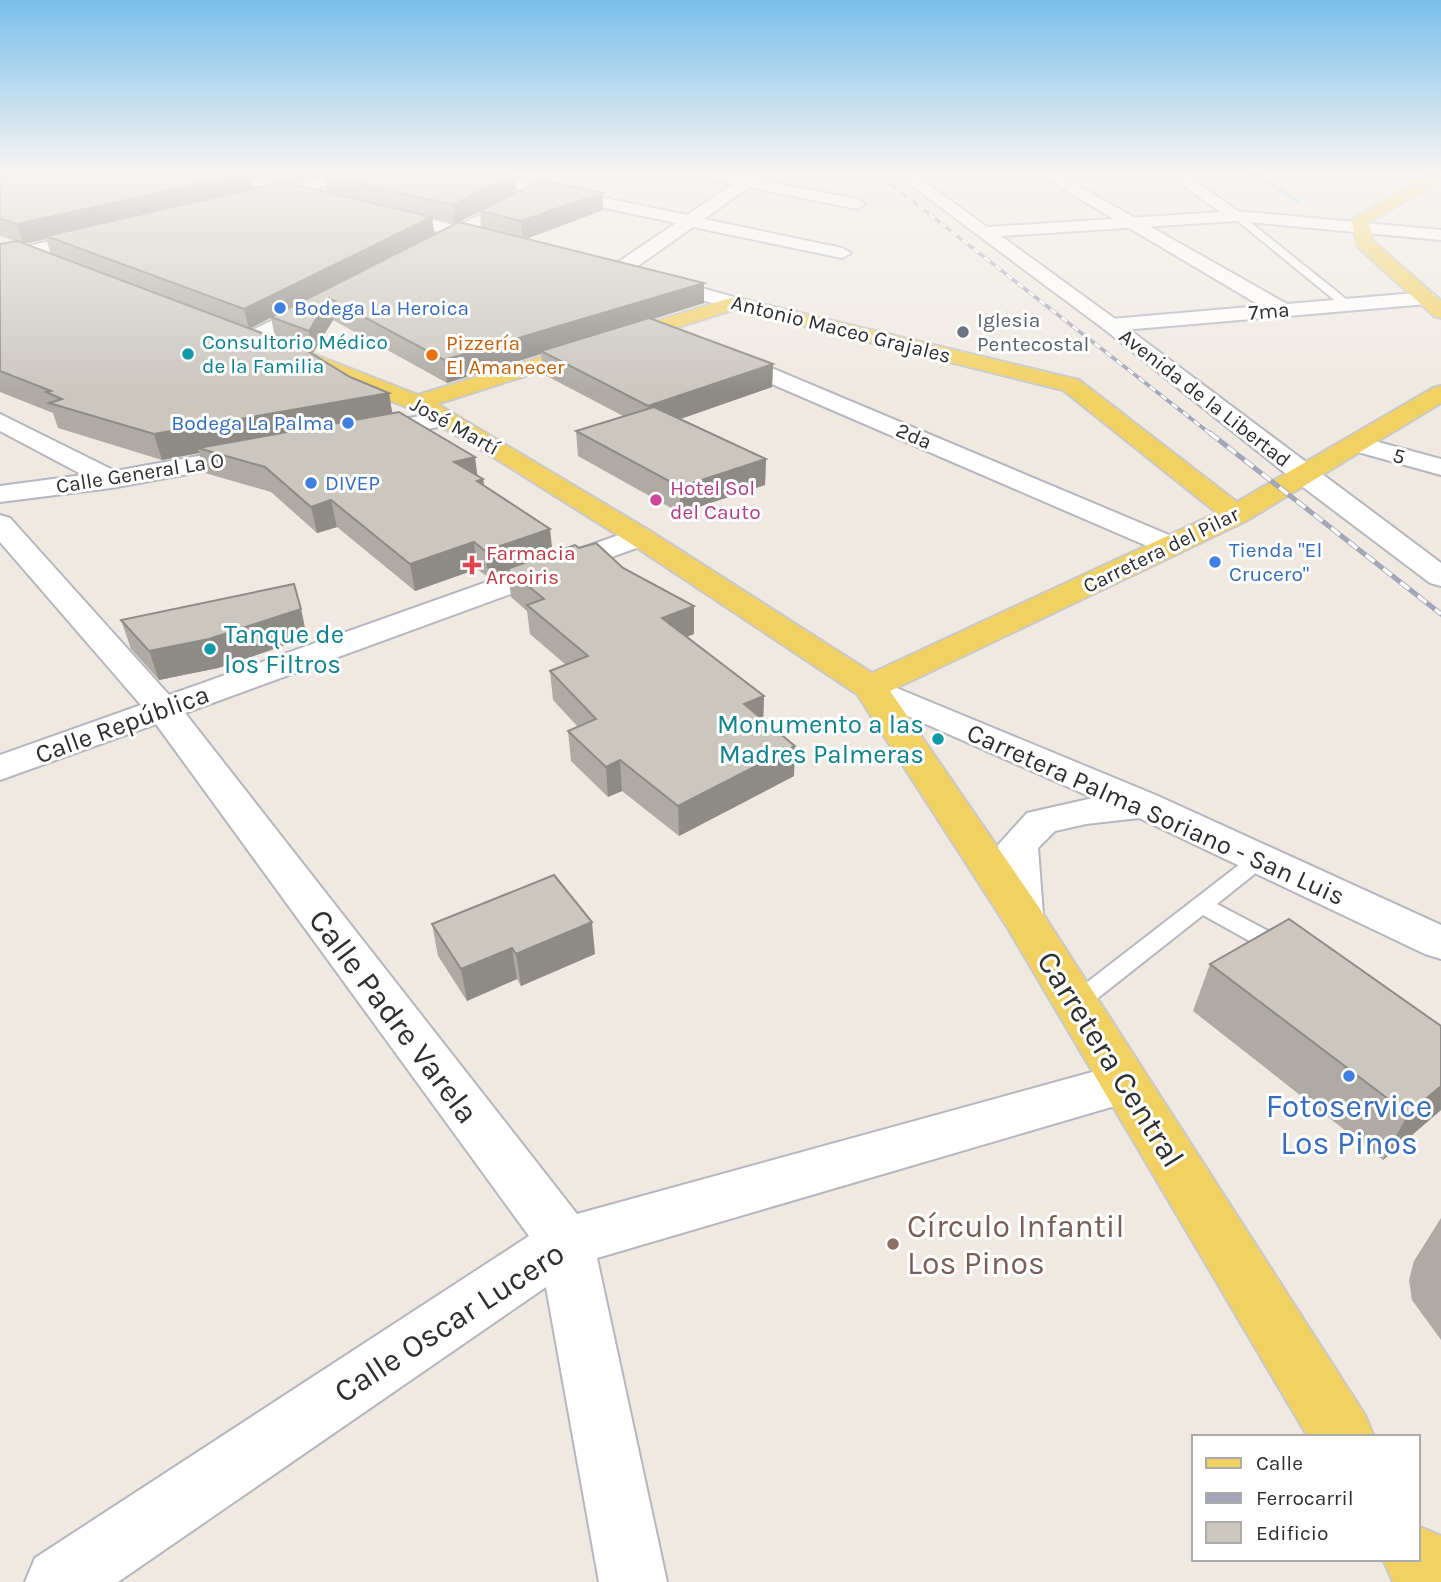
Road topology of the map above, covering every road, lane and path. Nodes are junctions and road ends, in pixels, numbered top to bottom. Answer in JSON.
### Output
{"nodes":[{"id":1,"x":5,"y":245,"type":"edge"},
{"id":2,"x":57,"y":245,"type":"edge"},
{"id":3,"x":435,"y":245,"type":"edge"},
{"id":4,"x":651,"y":245,"type":"edge"},
{"id":5,"x":803,"y":245,"type":"edge"},
{"id":6,"x":1002,"y":245,"type":"edge"},
{"id":7,"x":1171,"y":245,"type":"edge"},
{"id":8,"x":1273,"y":245,"type":"edge"},
{"id":9,"x":1366,"y":245,"type":"edge"},
{"id":10,"x":25,"y":252,"type":"junction"},
{"id":11,"x":842,"y":253,"type":"dead end"},
{"id":12,"x":411,"y":257,"type":"edge"},
{"id":13,"x":0,"y":258,"type":"edge"},
{"id":14,"x":63,"y":267,"type":"edge"},
{"id":15,"x":338,"y":295,"type":"edge"},
{"id":16,"x":734,"y":303,"type":"junction"},
{"id":17,"x":1347,"y":305,"type":"junction"},
{"id":18,"x":1434,"y":305,"type":"edge"},
{"id":19,"x":1283,"y":310,"type":"junction"},
{"id":20,"x":1111,"y":325,"type":"junction"},
{"id":21,"x":658,"y":327,"type":"junction"},
{"id":22,"x":226,"y":330,"type":"edge"},
{"id":23,"x":252,"y":339,"type":"junction"},
{"id":24,"x":1441,"y":393,"type":"edge"},
{"id":25,"x":417,"y":403,"type":"junction"},
{"id":26,"x":444,"y":419,"type":"junction"},
{"id":27,"x":0,"y":421,"type":"edge"},
{"id":28,"x":338,"y":438,"type":"edge"},
{"id":29,"x":1356,"y":444,"type":"junction"},
{"id":30,"x":284,"y":448,"type":"edge"},
{"id":31,"x":1441,"y":467,"type":"edge"},
{"id":32,"x":1304,"y":475,"type":"junction"},
{"id":33,"x":111,"y":480,"type":"junction"},
{"id":34,"x":0,"y":494,"type":"edge"},
{"id":35,"x":1236,"y":515,"type":"junction"},
{"id":36,"x":0,"y":524,"type":"edge"},
{"id":37,"x":640,"y":537,"type":"junction"},
{"id":38,"x":1171,"y":546,"type":"junction"},
{"id":39,"x":1441,"y":577,"type":"edge"},
{"id":40,"x":870,"y":687,"type":"junction"},
{"id":41,"x":163,"y":709,"type":"junction"},
{"id":42,"x":0,"y":768,"type":"edge"},
{"id":43,"x":1144,"y":805,"type":"junction"},
{"id":44,"x":1260,"y":859,"type":"junction"},
{"id":45,"x":1202,"y":905,"type":"junction"},
{"id":46,"x":1021,"y":914,"type":"junction"},
{"id":47,"x":1441,"y":943,"type":"edge"},
{"id":48,"x":1297,"y":957,"type":"edge"},
{"id":49,"x":1076,"y":1003,"type":"junction"},
{"id":50,"x":1125,"y":1083,"type":"junction"},
{"id":51,"x":566,"y":1242,"type":"junction"},
{"id":52,"x":1342,"y":1435,"type":"edge"},
{"id":53,"x":1418,"y":1561,"type":"edge"},
{"id":54,"x":58,"y":1582,"type":"edge"},
{"id":55,"x":633,"y":1582,"type":"edge"},
{"id":56,"x":1431,"y":1582,"type":"edge"}],
"edges":[{"from":1,"to":10,"type":"main road"},
{"from":2,"to":10,"type":"street"},
{"from":3,"to":12,"type":"street"},
{"from":4,"to":16,"type":"street","name":"Antonio Maceo Grajales"},
{"from":5,"to":11,"type":"street"},
{"from":6,"to":20,"type":"street","name":"Avenida de la Libertad"},
{"from":7,"to":19,"type":"street"},
{"from":8,"to":17,"type":"lane"},
{"from":9,"to":18,"type":"main road"},
{"from":10,"to":13,"type":"street"},
{"from":10,"to":14,"type":"main road"},
{"from":15,"to":23,"type":"street"},
{"from":16,"to":21,"type":"main road"},
{"from":16,"to":35,"type":"main road","name":"Antonio Maceo Grajales"},
{"from":17,"to":18,"type":"street","name":"7ma"},
{"from":17,"to":19,"type":"street","name":"7ma"},
{"from":19,"to":20,"type":"street","name":"7ma"},
{"from":20,"to":32,"type":"street","name":"Avenida de la Libertad"},
{"from":21,"to":25,"type":"main road"},
{"from":21,"to":38,"type":"street","name":"2da"},
{"from":22,"to":23,"type":"main road","name":"José Martí"},
{"from":23,"to":25,"type":"main road","name":"José Martí"},
{"from":24,"to":29,"type":"main road","name":"Carretera del Pilar"},
{"from":25,"to":26,"type":"main road","name":"José Martí"},
{"from":26,"to":28,"type":"street"},
{"from":26,"to":37,"type":"main road","name":"José Martí"},
{"from":27,"to":33,"type":"street"},
{"from":29,"to":31,"type":"street","name":"5"},
{"from":29,"to":32,"type":"main road","name":"Carretera del Pilar"},
{"from":30,"to":33,"type":"street","name":"Calle General La O"},
{"from":32,"to":35,"type":"main road","name":"Carretera del Pilar"},
{"from":32,"to":39,"type":"street","name":"Avenida de la Libertad"},
{"from":33,"to":34,"type":"street","name":"Calle General La O"},
{"from":35,"to":38,"type":"main road","name":"Carretera del Pilar"},
{"from":36,"to":41,"type":"street","name":"Calle Padre Varela"},
{"from":37,"to":40,"type":"main road","name":"José Martí"},
{"from":37,"to":41,"type":"street","name":"Calle República"},
{"from":38,"to":40,"type":"main road","name":"Carretera del Pilar"},
{"from":40,"to":43,"type":"street","name":"Carretera Palma Soriano - San Luis"},
{"from":40,"to":46,"type":"main road","name":"Carretera Central"},
{"from":41,"to":42,"type":"street","name":"Calle República"},
{"from":41,"to":51,"type":"street","name":"Calle Padre Varela"},
{"from":43,"to":44,"type":"street","name":"Carretera Palma Soriano - San Luis"},
{"from":43,"to":46,"type":"street"},
{"from":44,"to":45,"type":"lane"},
{"from":44,"to":47,"type":"street","name":"Carretera Palma Soriano - San Luis"},
{"from":45,"to":48,"type":"lane"},
{"from":45,"to":49,"type":"lane"},
{"from":46,"to":49,"type":"main road","name":"Carretera Central"},
{"from":49,"to":50,"type":"main road","name":"Carretera Central"},
{"from":50,"to":51,"type":"street","name":"Calle Oscar Lucero"},
{"from":50,"to":52,"type":"main road","name":"Carretera Central"},
{"from":51,"to":54,"type":"street","name":"Calle Oscar Lucero"},
{"from":51,"to":55,"type":"street","name":"Calle Padre Varela"},
{"from":53,"to":56,"type":"main road"}]}
